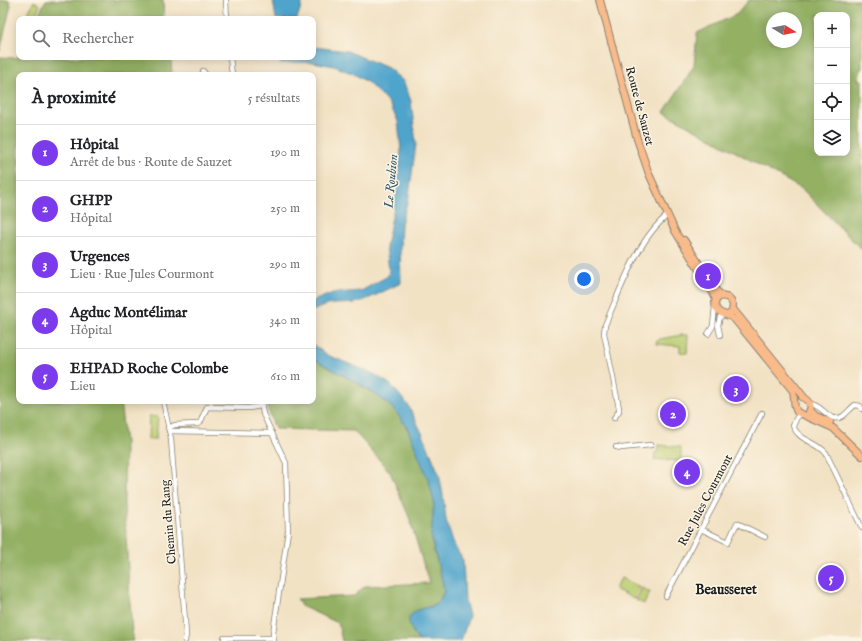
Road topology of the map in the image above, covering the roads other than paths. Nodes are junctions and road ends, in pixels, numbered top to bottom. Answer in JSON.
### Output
{"nodes":[{"id":1,"x":226,"y":0,"type":"edge"},
{"id":2,"x":600,"y":0,"type":"edge"},
{"id":3,"x":227,"y":16,"type":"edge"},
{"id":4,"x":230,"y":60,"type":"edge"},
{"id":5,"x":232,"y":72,"type":"edge"},
{"id":6,"x":668,"y":215,"type":"junction"},
{"id":7,"x":722,"y":296,"type":"junction"},
{"id":8,"x":715,"y":303,"type":"junction"},
{"id":9,"x":733,"y":309,"type":"junction"},
{"id":10,"x":725,"y":315,"type":"junction"},
{"id":11,"x":708,"y":334,"type":"dead end"},
{"id":12,"x":720,"y":335,"type":"dead end"},
{"id":13,"x":804,"y":397,"type":"junction"},
{"id":14,"x":795,"y":400,"type":"junction"},
{"id":15,"x":164,"y":404,"type":"edge"},
{"id":16,"x":261,"y":404,"type":"edge"},
{"id":17,"x":811,"y":407,"type":"junction"},
{"id":18,"x":862,"y":409,"type":"edge"},
{"id":19,"x":762,"y":413,"type":"dead end"},
{"id":20,"x":801,"y":414,"type":"junction"},
{"id":21,"x":614,"y":418,"type":"dead end"},
{"id":22,"x":169,"y":430,"type":"junction"},
{"id":23,"x":272,"y":433,"type":"junction"},
{"id":24,"x":651,"y":445,"type":"dead end"},
{"id":25,"x":616,"y":447,"type":"dead end"},
{"id":26,"x":862,"y":455,"type":"edge"},
{"id":27,"x":862,"y":528,"type":"edge"},
{"id":28,"x":701,"y":529,"type":"junction"},
{"id":29,"x":765,"y":538,"type":"dead end"},
{"id":30,"x":666,"y":596,"type":"dead end"},
{"id":31,"x":224,"y":638,"type":"dead end"},
{"id":32,"x":274,"y":639,"type":"edge"},
{"id":33,"x":185,"y":641,"type":"edge"}],
"edges":[{"from":1,"to":3,"type":"street"},
{"from":2,"to":6,"type":"main road","name":"Route de Sauzet"},
{"from":4,"to":5,"type":"street"},
{"from":6,"to":7,"type":"main road","name":"Route de Sauzet"},
{"from":6,"to":8,"type":"main road","name":"Route de Sauzet"},
{"from":6,"to":21,"type":"street"},
{"from":7,"to":8,"type":"main road"},
{"from":7,"to":9,"type":"main road"},
{"from":8,"to":10,"type":"main road"},
{"from":8,"to":11,"type":"street"},
{"from":9,"to":10,"type":"main road"},
{"from":9,"to":13,"type":"main road"},
{"from":10,"to":12,"type":"street"},
{"from":10,"to":14,"type":"main road"},
{"from":13,"to":14,"type":"main road"},
{"from":13,"to":17,"type":"main road"},
{"from":14,"to":20,"type":"main road"},
{"from":15,"to":22,"type":"street","name":"Chemin du Rang"},
{"from":16,"to":22,"type":"street"},
{"from":16,"to":23,"type":"street"},
{"from":17,"to":18,"type":"street"},
{"from":17,"to":20,"type":"main road"},
{"from":17,"to":26,"type":"main road"},
{"from":19,"to":28,"type":"street","name":"Rue Jules Courmont"},
{"from":20,"to":26,"type":"main road"},
{"from":20,"to":27,"type":"street"},
{"from":22,"to":23,"type":"street"},
{"from":22,"to":33,"type":"street","name":"Chemin du Rang"},
{"from":23,"to":32,"type":"street"},
{"from":24,"to":25,"type":"street"},
{"from":28,"to":29,"type":"street"},
{"from":28,"to":30,"type":"street","name":"Rue Jules Courmont"},
{"from":31,"to":32,"type":"street"}]}
